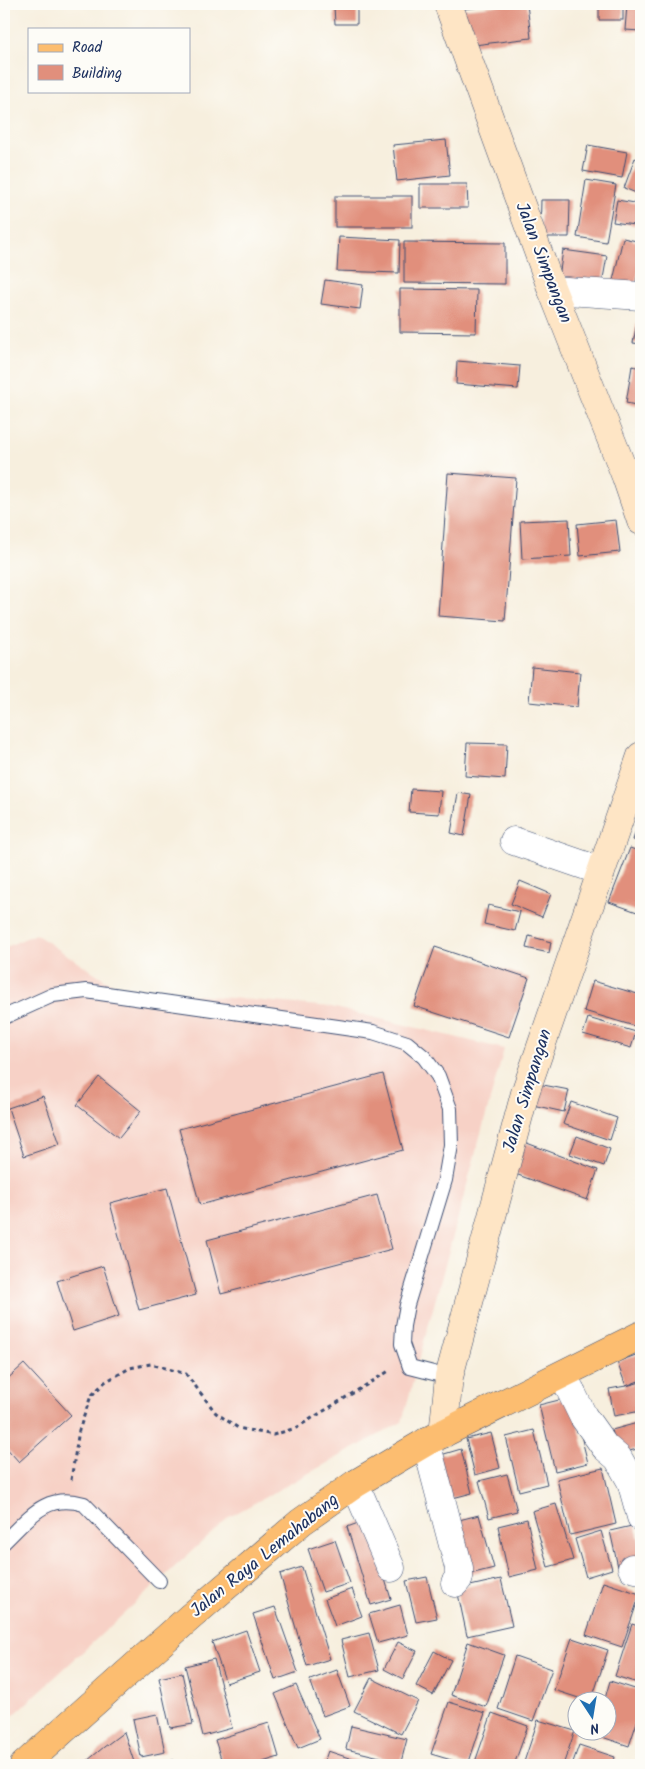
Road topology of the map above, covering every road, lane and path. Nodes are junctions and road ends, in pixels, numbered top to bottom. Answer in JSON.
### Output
{"nodes":[{"id":1,"x":448,"y":4,"type":"edge"},
{"id":2,"x":552,"y":290,"type":"junction"},
{"id":3,"x":641,"y":296,"type":"edge"},
{"id":4,"x":634,"y":476,"type":"edge"},
{"id":5,"x":641,"y":521,"type":"edge"},
{"id":6,"x":641,"y":756,"type":"edge"},
{"id":7,"x":514,"y":841,"type":"dead end"},
{"id":8,"x":601,"y":871,"type":"junction"},
{"id":9,"x":4,"y":1017,"type":"edge"},
{"id":10,"x":641,"y":1334,"type":"edge"},
{"id":11,"x":406,"y":1360,"type":"junction"},
{"id":12,"x":563,"y":1376,"type":"junction"},
{"id":13,"x":449,"y":1378,"type":"junction"},
{"id":14,"x":435,"y":1438,"type":"junction"},
{"id":15,"x":355,"y":1484,"type":"junction"},
{"id":16,"x":69,"y":1500,"type":"junction"},
{"id":17,"x":641,"y":1517,"type":"edge"},
{"id":18,"x":4,"y":1542,"type":"edge"},
{"id":19,"x":391,"y":1568,"type":"dead end"},
{"id":20,"x":159,"y":1581,"type":"dead end"},
{"id":21,"x":455,"y":1583,"type":"dead end"},
{"id":22,"x":24,"y":1765,"type":"edge"}],
"edges":[{"from":1,"to":2,"type":"street","name":"Jalan Simpangan"},
{"from":2,"to":3,"type":"street"},
{"from":2,"to":4,"type":"street","name":"Jalan Simpangan"},
{"from":4,"to":5,"type":"street","name":"Jalan Simpangan"},
{"from":6,"to":8,"type":"street","name":"Jalan Simpangan"},
{"from":7,"to":8,"type":"street"},
{"from":8,"to":13,"type":"street","name":"Jalan Simpangan"},
{"from":9,"to":11,"type":"lane"},
{"from":10,"to":12,"type":"main road","name":"Jalan Raya Lemahabang"},
{"from":11,"to":13,"type":"lane"},
{"from":11,"to":16,"type":"path"},
{"from":12,"to":14,"type":"main road","name":"Jalan Raya Lemahabang"},
{"from":12,"to":17,"type":"street"},
{"from":13,"to":14,"type":"street","name":"Jalan Simpangan"},
{"from":14,"to":15,"type":"main road","name":"Jalan Raya Lemahabang"},
{"from":14,"to":21,"type":"street"},
{"from":15,"to":19,"type":"street"},
{"from":15,"to":22,"type":"main road","name":"Jalan Raya Lemahabang"},
{"from":16,"to":18,"type":"lane"},
{"from":16,"to":20,"type":"lane"}]}
